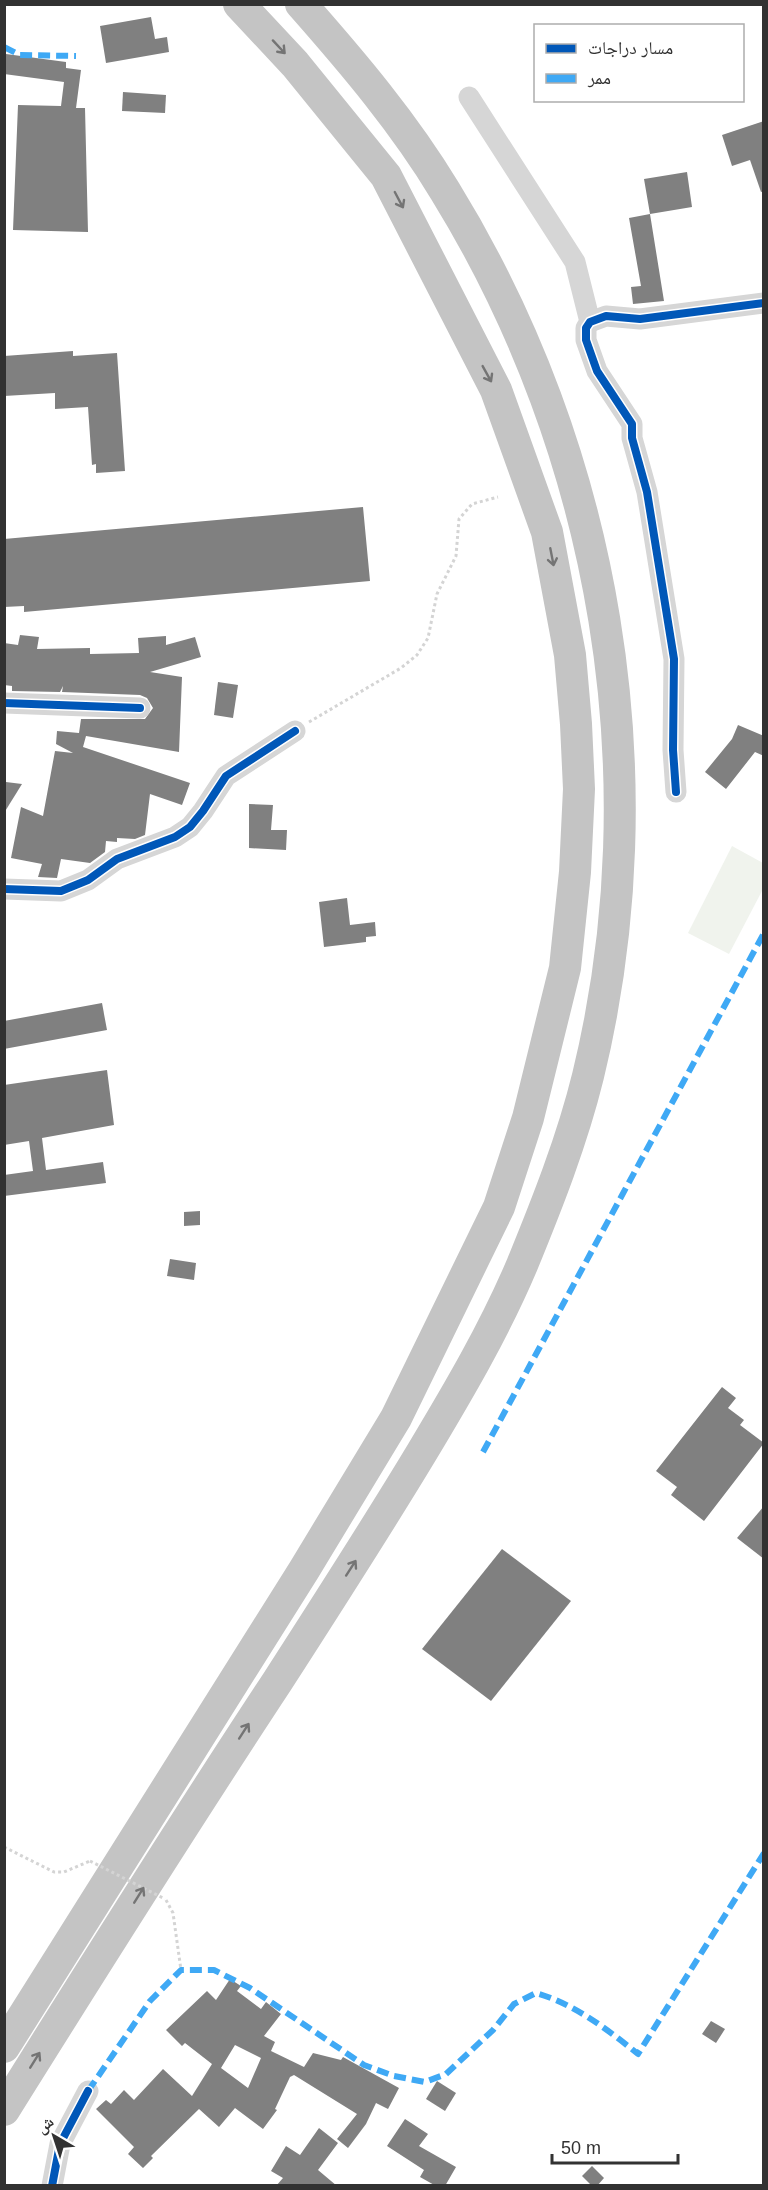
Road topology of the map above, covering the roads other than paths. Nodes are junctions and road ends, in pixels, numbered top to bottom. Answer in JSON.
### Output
{"nodes":[{"id":1,"x":239,"y":4,"type":"edge"},
{"id":2,"x":301,"y":4,"type":"edge"},
{"id":3,"x":469,"y":97,"type":"dead end"},
{"id":4,"x":764,"y":303,"type":"edge"},
{"id":5,"x":590,"y":322,"type":"junction"},
{"id":6,"x":4,"y":703,"type":"edge"},
{"id":7,"x":140,"y":708,"type":"dead end"},
{"id":8,"x":295,"y":731,"type":"road end"},
{"id":9,"x":676,"y":792,"type":"dead end"},
{"id":10,"x":4,"y":889,"type":"edge"},
{"id":11,"x":4,"y":2047,"type":"edge"},
{"id":12,"x":88,"y":2091,"type":"dead end"},
{"id":13,"x":4,"y":2110,"type":"edge"},
{"id":14,"x":52,"y":2186,"type":"edge"}],
"edges":[{"from":1,"to":11,"type":"highway","one_way":true},
{"from":13,"to":2,"type":"highway","one_way":true},
{"from":3,"to":5,"type":"street"},
{"from":4,"to":5,"type":"street"},
{"from":5,"to":9,"type":"street"},
{"from":6,"to":7,"type":"street"},
{"from":8,"to":10,"type":"street"},
{"from":12,"to":14,"type":"street"}]}
